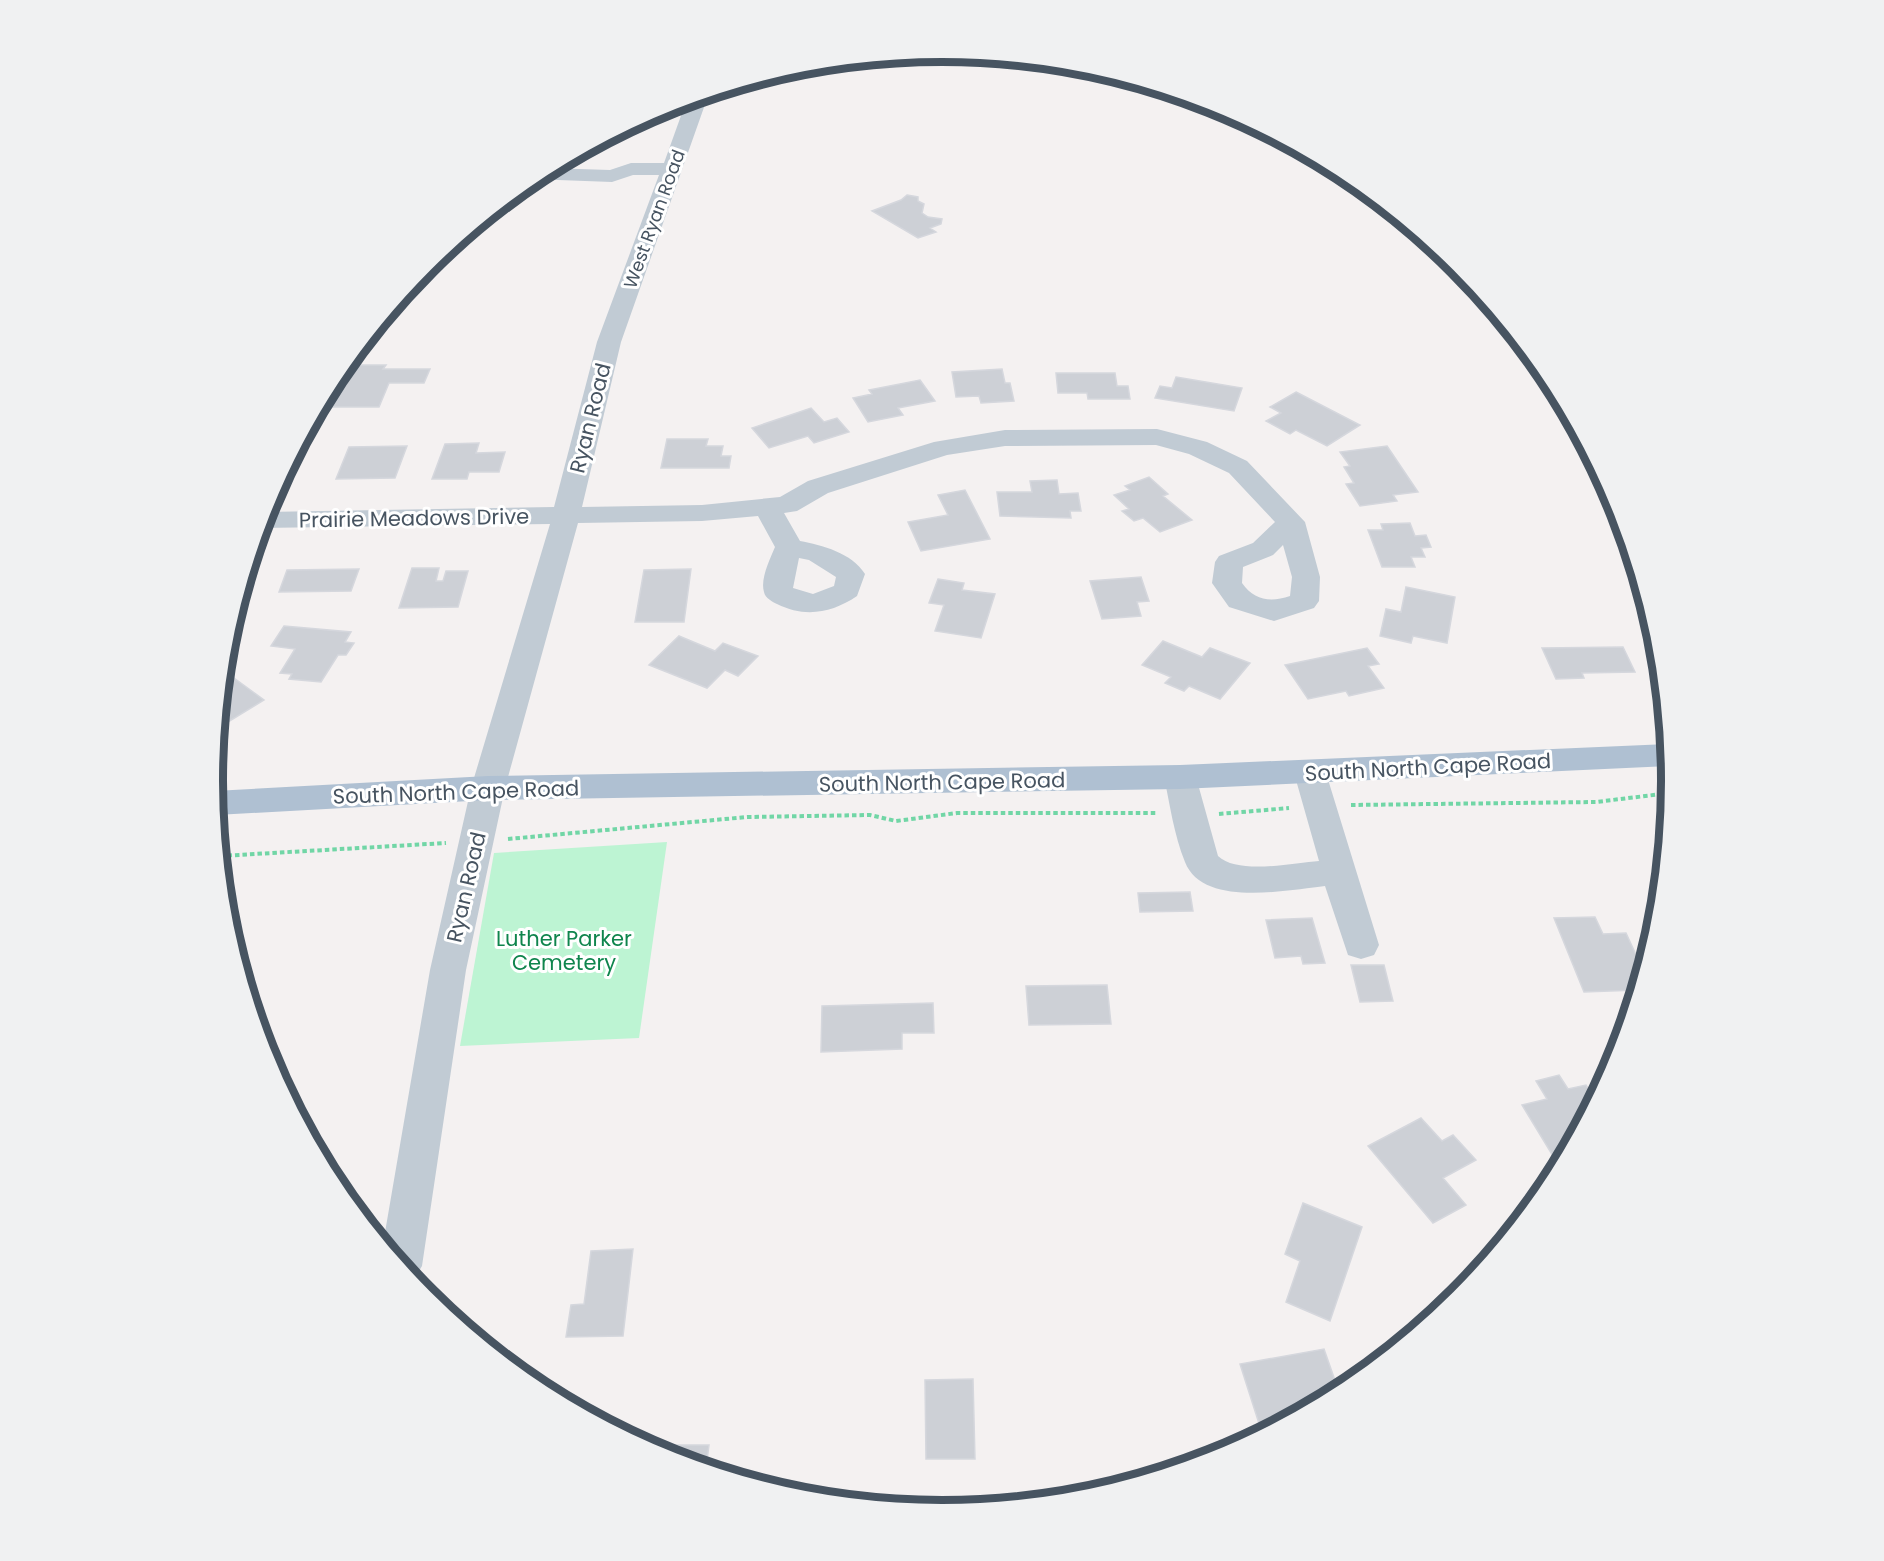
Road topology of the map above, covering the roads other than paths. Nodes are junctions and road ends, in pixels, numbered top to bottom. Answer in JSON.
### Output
{"nodes":[{"id":1,"x":694,"y":106,"type":"edge"},
{"id":2,"x":575,"y":162,"type":"edge"},
{"id":3,"x":631,"y":169,"type":"junction"},
{"id":4,"x":671,"y":170,"type":"junction"},
{"id":5,"x":556,"y":175,"type":"edge"},
{"id":6,"x":609,"y":342,"type":"joint"},
{"id":7,"x":767,"y":507,"type":"junction"},
{"id":8,"x":566,"y":516,"type":"junction"},
{"id":9,"x":272,"y":520,"type":"edge"},
{"id":10,"x":1291,"y":522,"type":"dead end"},
{"id":11,"x":789,"y":547,"type":"dead end"},
{"id":12,"x":1660,"y":755,"type":"edge"},
{"id":13,"x":1310,"y":772,"type":"junction"},
{"id":14,"x":1180,"y":777,"type":"junction"},
{"id":15,"x":489,"y":788,"type":"junction"},
{"id":16,"x":224,"y":803,"type":"edge"},
{"id":17,"x":1336,"y":866,"type":"junction"},
{"id":18,"x":1361,"y":945,"type":"dead end"},
{"id":19,"x":403,"y":1257,"type":"edge"}],
"edges":[{"from":1,"to":4,"type":"street","name":"West Ryan Road"},
{"from":2,"to":3,"type":"street"},
{"from":3,"to":4,"type":"street"},
{"from":3,"to":5,"type":"street"},
{"from":4,"to":6,"type":"street","name":"West Ryan Road"},
{"from":6,"to":8,"type":"street","name":"Ryan Road"},
{"from":7,"to":8,"type":"street","name":"Prairie Meadows Drive"},
{"from":7,"to":10,"type":"street","name":"Prairie Meadows Drive"},
{"from":7,"to":11,"type":"street"},
{"from":8,"to":9,"type":"street","name":"Prairie Meadows Drive"},
{"from":8,"to":15,"type":"street","name":"Ryan Road"},
{"from":12,"to":13,"type":"main road","name":"South North Cape Road"},
{"from":13,"to":14,"type":"main road","name":"South North Cape Road"},
{"from":13,"to":17,"type":"street"},
{"from":14,"to":15,"type":"main road","name":"South North Cape Road"},
{"from":14,"to":17,"type":"street"},
{"from":15,"to":16,"type":"main road","name":"South North Cape Road"},
{"from":15,"to":19,"type":"street","name":"Ryan Road"},
{"from":17,"to":18,"type":"street"}]}
